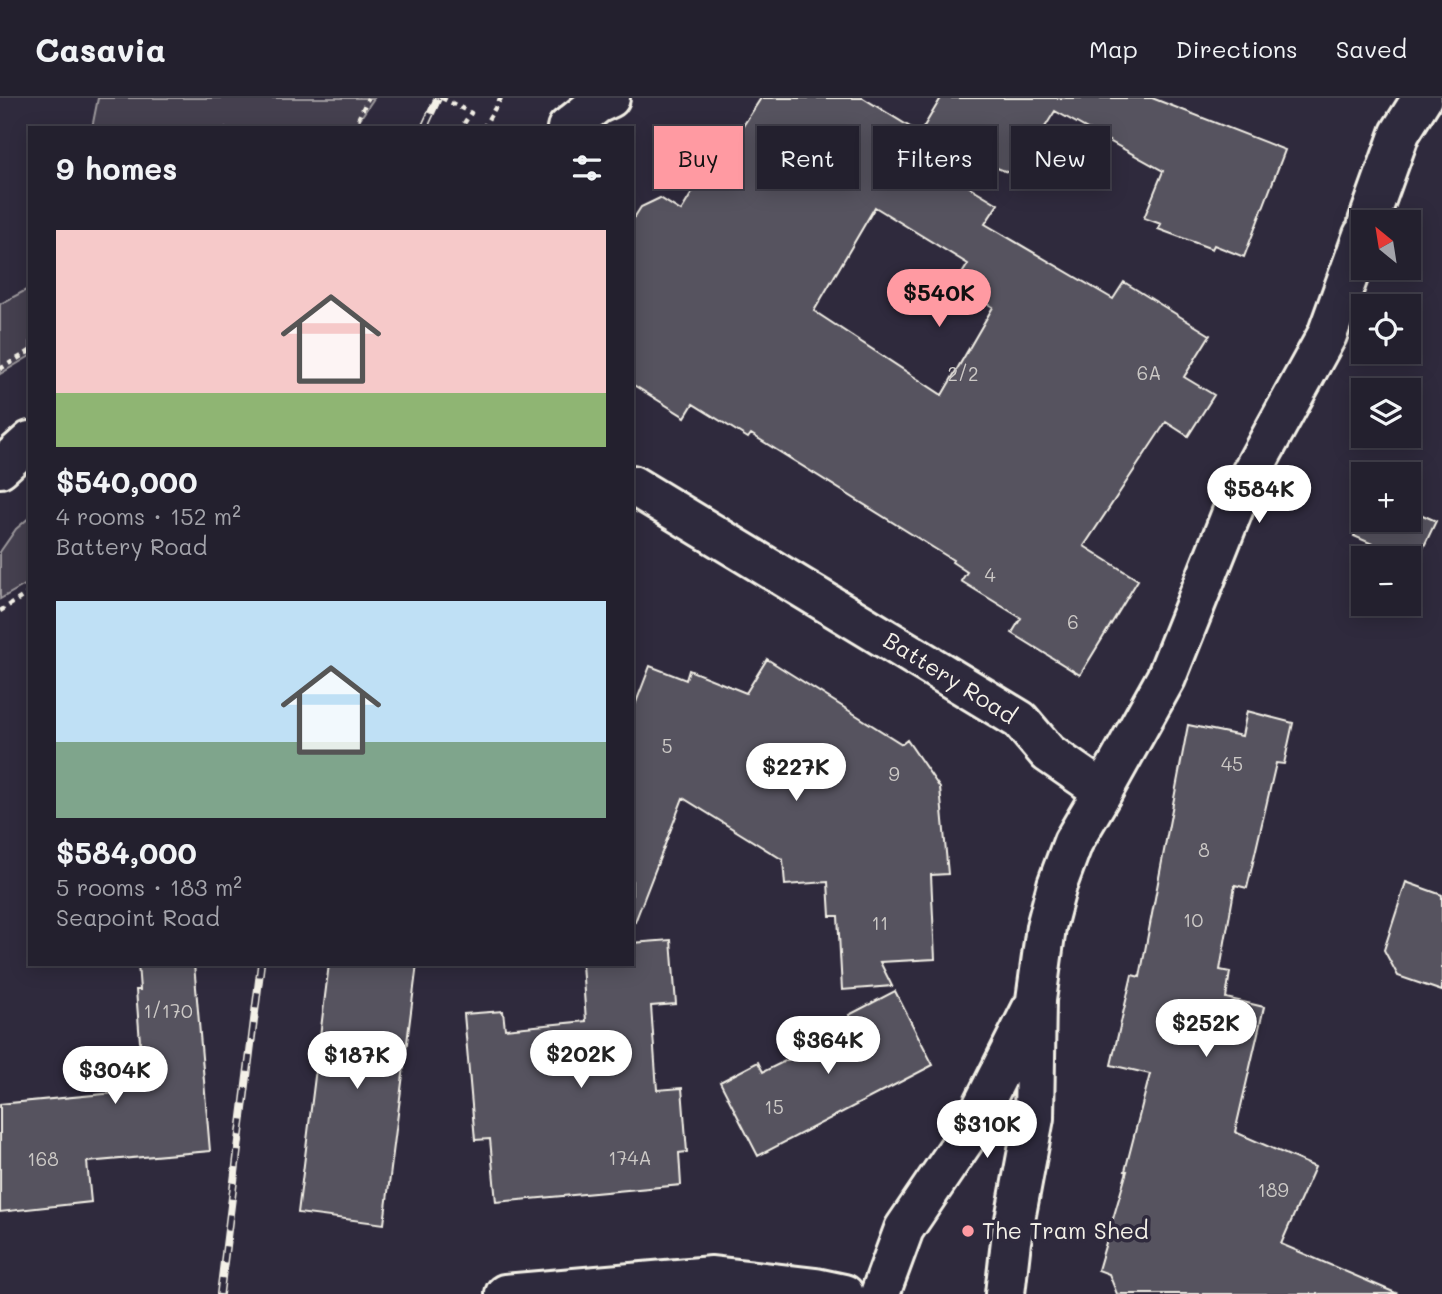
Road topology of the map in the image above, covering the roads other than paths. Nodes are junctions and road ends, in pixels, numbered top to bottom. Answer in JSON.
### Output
{"nodes":[{"id":1,"x":1422,"y":98,"type":"edge"},
{"id":2,"x":606,"y":105,"type":"edge"},
{"id":3,"x":570,"y":126,"type":"edge"},
{"id":4,"x":1372,"y":210,"type":"edge"},
{"id":5,"x":1351,"y":269,"type":"edge"},
{"id":6,"x":28,"y":443,"type":"edge"},
{"id":7,"x":0,"y":468,"type":"edge"},
{"id":8,"x":634,"y":486,"type":"edge"},
{"id":9,"x":1103,"y":791,"type":"junction"},
{"id":10,"x":1036,"y":1000,"type":"junction"},
{"id":11,"x":505,"y":1294,"type":"edge"},
{"id":12,"x":845,"y":1294,"type":"edge"},
{"id":13,"x":880,"y":1294,"type":"edge"},
{"id":14,"x":1005,"y":1294,"type":"edge"}],
"edges":[{"from":1,"to":4,"type":"main road"},
{"from":2,"to":3,"type":"main road"},
{"from":5,"to":9,"type":"main road"},
{"from":6,"to":7,"type":"main road"},
{"from":8,"to":9,"type":"main road","name":"Battery Road"},
{"from":9,"to":10,"type":"main road"},
{"from":10,"to":13,"type":"main road"},
{"from":10,"to":14,"type":"main road"},
{"from":11,"to":12,"type":"main road"}]}
